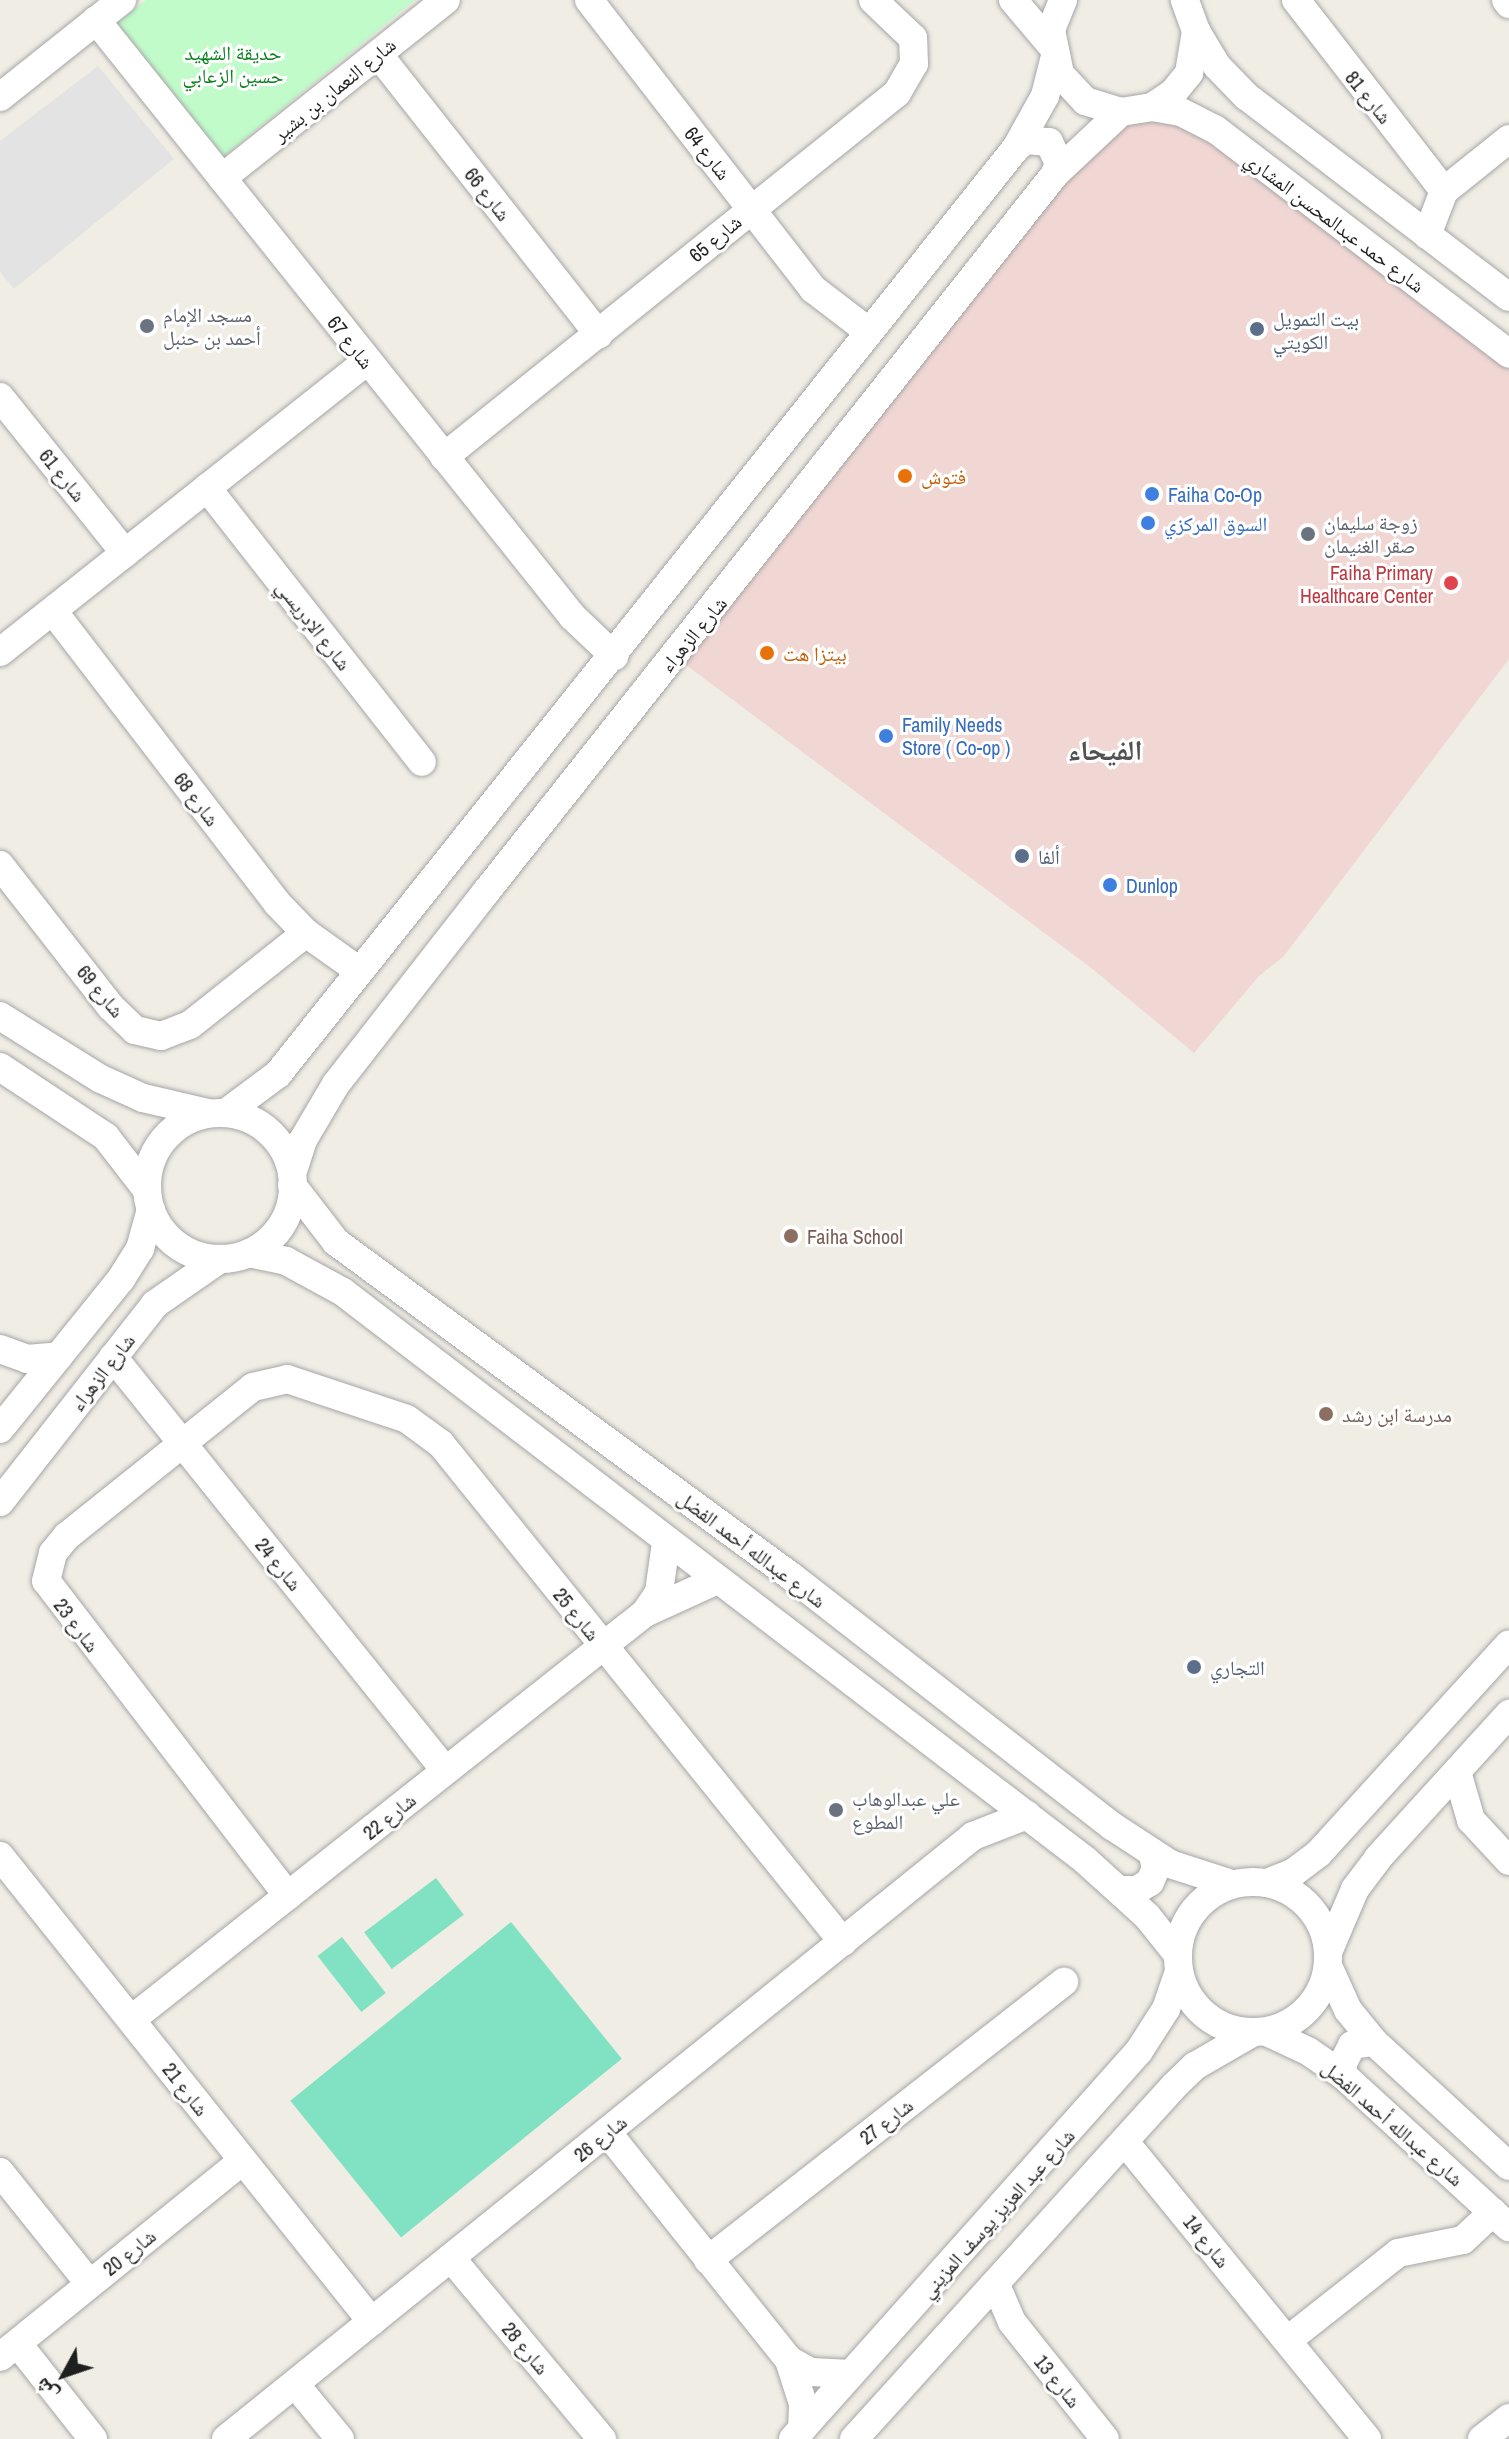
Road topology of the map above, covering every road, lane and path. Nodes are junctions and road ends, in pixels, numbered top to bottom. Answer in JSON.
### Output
{"nodes":[{"id":1,"x":122,"y":0,"type":"edge"},
{"id":2,"x":446,"y":0,"type":"edge"},
{"id":3,"x":589,"y":0,"type":"edge"},
{"id":4,"x":873,"y":0,"type":"edge"},
{"id":5,"x":1013,"y":0,"type":"edge"},
{"id":6,"x":1063,"y":0,"type":"edge"},
{"id":7,"x":1296,"y":0,"type":"edge"},
{"id":8,"x":1193,"y":11,"type":"edge"},
{"id":9,"x":96,"y":20,"type":"junction"},
{"id":10,"x":1052,"y":52,"type":"junction"},
{"id":11,"x":378,"y":54,"type":"junction"},
{"id":12,"x":2,"y":91,"type":"edge"},
{"id":13,"x":1152,"y":107,"type":"junction"},
{"id":14,"x":1121,"y":112,"type":"junction"},
{"id":15,"x":1271,"y":115,"type":"junction"},
{"id":16,"x":1509,"y":139,"type":"edge"},
{"id":17,"x":1016,"y":148,"type":"junction"},
{"id":18,"x":1246,"y":155,"type":"junction"},
{"id":19,"x":1055,"y":174,"type":"junction"},
{"id":20,"x":222,"y":178,"type":"junction"},
{"id":21,"x":1444,"y":191,"type":"junction"},
{"id":22,"x":751,"y":208,"type":"junction"},
{"id":23,"x":1427,"y":235,"type":"junction"},
{"id":24,"x":1509,"y":297,"type":"edge"},
{"id":25,"x":868,"y":331,"type":"junction"},
{"id":26,"x":599,"y":335,"type":"junction"},
{"id":27,"x":1509,"y":354,"type":"edge"},
{"id":28,"x":367,"y":361,"type":"junction"},
{"id":29,"x":0,"y":397,"type":"edge"},
{"id":30,"x":444,"y":457,"type":"junction"},
{"id":31,"x":207,"y":488,"type":"junction"},
{"id":32,"x":125,"y":553,"type":"junction"},
{"id":33,"x":53,"y":611,"type":"junction"},
{"id":34,"x":0,"y":652,"type":"edge"},
{"id":35,"x":614,"y":656,"type":"junction"},
{"id":36,"x":422,"y":762,"type":"dead end"},
{"id":37,"x":497,"y":800,"type":"junction"},
{"id":38,"x":536,"y":827,"type":"junction"},
{"id":39,"x":449,"y":859,"type":"junction"},
{"id":40,"x":0,"y":865,"type":"edge"},
{"id":41,"x":486,"y":892,"type":"junction"},
{"id":42,"x":306,"y":933,"type":"junction"},
{"id":43,"x":358,"y":970,"type":"junction"},
{"id":44,"x":0,"y":1016,"type":"edge"},
{"id":45,"x":0,"y":1067,"type":"edge"},
{"id":46,"x":101,"y":1079,"type":"junction"},
{"id":47,"x":218,"y":1113,"type":"junction"},
{"id":48,"x":86,"y":1121,"type":"junction"},
{"id":49,"x":292,"y":1180,"type":"junction"},
{"id":50,"x":149,"y":1200,"type":"junction"},
{"id":51,"x":249,"y":1253,"type":"junction"},
{"id":52,"x":220,"y":1259,"type":"junction"},
{"id":53,"x":362,"y":1262,"type":"junction"},
{"id":54,"x":343,"y":1292,"type":"junction"},
{"id":55,"x":59,"y":1356,"type":"junction"},
{"id":56,"x":113,"y":1357,"type":"junction"},
{"id":57,"x":516,"y":1376,"type":"junction"},
{"id":58,"x":253,"y":1387,"type":"joint"},
{"id":59,"x":20,"y":1404,"type":"junction"},
{"id":60,"x":496,"y":1411,"type":"junction"},
{"id":61,"x":569,"y":1413,"type":"junction"},
{"id":62,"x":0,"y":1429,"type":"edge"},
{"id":63,"x":181,"y":1444,"type":"junction"},
{"id":64,"x":546,"y":1449,"type":"junction"},
{"id":65,"x":3,"y":1496,"type":"edge"},
{"id":66,"x":666,"y":1543,"type":"junction"},
{"id":67,"x":715,"y":1581,"type":"junction"},
{"id":68,"x":645,"y":1613,"type":"junction"},
{"id":69,"x":1509,"y":1644,"type":"edge"},
{"id":70,"x":604,"y":1647,"type":"junction"},
{"id":71,"x":1509,"y":1714,"type":"edge"},
{"id":72,"x":445,"y":1770,"type":"junction"},
{"id":73,"x":1457,"y":1772,"type":"junction"},
{"id":74,"x":977,"y":1778,"type":"junction"},
{"id":75,"x":1027,"y":1815,"type":"junction"},
{"id":76,"x":1416,"y":1817,"type":"junction"},
{"id":77,"x":1471,"y":1820,"type":"junction"},
{"id":78,"x":1345,"y":1826,"type":"junction"},
{"id":79,"x":973,"y":1836,"type":"junction"},
{"id":80,"x":1152,"y":1852,"type":"junction"},
{"id":81,"x":0,"y":1856,"type":"edge"},
{"id":82,"x":1378,"y":1858,"type":"junction"},
{"id":83,"x":1509,"y":1861,"type":"edge"},
{"id":84,"x":1267,"y":1883,"type":"junction"},
{"id":85,"x":1232,"y":1884,"type":"junction"},
{"id":86,"x":1122,"y":1890,"type":"junction"},
{"id":87,"x":288,"y":1896,"type":"junction"},
{"id":88,"x":843,"y":1942,"type":"junction"},
{"id":89,"x":1329,"y":1959,"type":"junction"},
{"id":90,"x":1178,"y":1963,"type":"junction"},
{"id":91,"x":1064,"y":1982,"type":"dead end"},
{"id":92,"x":132,"y":2019,"type":"junction"},
{"id":93,"x":1260,"y":2033,"type":"junction"},
{"id":94,"x":1374,"y":2042,"type":"junction"},
{"id":95,"x":1344,"y":2076,"type":"junction"},
{"id":96,"x":607,"y":2132,"type":"junction"},
{"id":97,"x":1125,"y":2142,"type":"junction"},
{"id":98,"x":1504,"y":2155,"type":"edge"},
{"id":99,"x":242,"y":2161,"type":"junction"},
{"id":100,"x":0,"y":2172,"type":"edge"},
{"id":101,"x":1501,"y":2220,"type":"edge"},
{"id":102,"x":451,"y":2258,"type":"junction"},
{"id":103,"x":708,"y":2260,"type":"junction"},
{"id":104,"x":89,"y":2283,"type":"junction"},
{"id":105,"x":996,"y":2285,"type":"junction"},
{"id":106,"x":972,"y":2311,"type":"junction"},
{"id":107,"x":372,"y":2322,"type":"junction"},
{"id":108,"x":1012,"y":2322,"type":"junction"},
{"id":109,"x":1288,"y":2340,"type":"junction"},
{"id":110,"x":9,"y":2350,"type":"edge"},
{"id":111,"x":789,"y":2360,"type":"junction"},
{"id":112,"x":851,"y":2374,"type":"junction"},
{"id":113,"x":295,"y":2384,"type":"junction"},
{"id":114,"x":1509,"y":2418,"type":"edge"},
{"id":115,"x":866,"y":2433,"type":"edge"},
{"id":116,"x":798,"y":2434,"type":"edge"},
{"id":117,"x":93,"y":2439,"type":"edge"},
{"id":118,"x":226,"y":2439,"type":"edge"},
{"id":119,"x":340,"y":2439,"type":"edge"},
{"id":120,"x":602,"y":2439,"type":"edge"},
{"id":121,"x":1105,"y":2439,"type":"edge"},
{"id":122,"x":1367,"y":2439,"type":"edge"},
{"id":123,"x":1482,"y":2439,"type":"edge"}],
"edges":[{"from":1,"to":9,"type":"street"},
{"from":2,"to":11,"type":"street","name":"شارع النعمان بن بشير"},
{"from":3,"to":22,"type":"street","name":"شارع 64"},
{"from":4,"to":22,"type":"street","name":"شارع 65"},
{"from":5,"to":10,"type":"street"},
{"from":6,"to":10,"type":"street"},
{"from":7,"to":21,"type":"street","name":"شارع 81"},
{"from":8,"to":13,"type":"street"},
{"from":8,"to":15,"type":"street"},
{"from":9,"to":12,"type":"street"},
{"from":9,"to":20,"type":"street","name":"شارع 67"},
{"from":10,"to":14,"type":"street"},
{"from":10,"to":17,"type":"street"},
{"from":11,"to":20,"type":"street","name":"شارع النعمان بن بشير"},
{"from":11,"to":26,"type":"street","name":"شارع 66"},
{"from":13,"to":14,"type":"street"},
{"from":13,"to":18,"type":"street","name":"شارع حمد عبدالمحسن المشاري"},
{"from":14,"to":19,"type":"street","name":"شارع الزهراء"},
{"from":15,"to":18,"type":"street"},
{"from":15,"to":23,"type":"street"},
{"from":16,"to":21,"type":"street"},
{"from":17,"to":19,"type":"street"},
{"from":17,"to":25,"type":"street"},
{"from":18,"to":27,"type":"street","name":"شارع حمد عبدالمحسن المشاري"},
{"from":19,"to":38,"type":"street","name":"شارع الزهراء"},
{"from":20,"to":28,"type":"street","name":"شارع 67"},
{"from":21,"to":23,"type":"street"},
{"from":22,"to":25,"type":"street","name":"شارع 64"},
{"from":22,"to":26,"type":"street","name":"شارع 65"},
{"from":23,"to":24,"type":"street"},
{"from":25,"to":35,"type":"street"},
{"from":26,"to":30,"type":"street","name":"شارع 65"},
{"from":28,"to":30,"type":"street","name":"شارع 67"},
{"from":28,"to":31,"type":"street"},
{"from":29,"to":32,"type":"street","name":"شارع 61"},
{"from":30,"to":35,"type":"street","name":"شارع 67"},
{"from":31,"to":32,"type":"street"},
{"from":31,"to":36,"type":"street","name":"شارع الإدريسي"},
{"from":32,"to":33,"type":"street"},
{"from":33,"to":34,"type":"street"},
{"from":33,"to":42,"type":"street","name":"شارع 68"},
{"from":35,"to":37,"type":"street"},
{"from":37,"to":38,"type":"street"},
{"from":37,"to":39,"type":"street"},
{"from":38,"to":41,"type":"street","name":"شارع الزهراء"},
{"from":39,"to":41,"type":"street"},
{"from":39,"to":43,"type":"street"},
{"from":40,"to":42,"type":"street","name":"شارع 69"},
{"from":41,"to":49,"type":"street","name":"شارع الزهراء"},
{"from":42,"to":43,"type":"street","name":"شارع 68"},
{"from":43,"to":47,"type":"street"},
{"from":44,"to":46,"type":"street"},
{"from":45,"to":48,"type":"street"},
{"from":46,"to":47,"type":"street"},
{"from":46,"to":48,"type":"street"},
{"from":47,"to":49,"type":"street"},
{"from":47,"to":50,"type":"street"},
{"from":48,"to":50,"type":"street"},
{"from":49,"to":51,"type":"street"},
{"from":49,"to":53,"type":"street","name":"شارع عبدالله أحمد الفضل"},
{"from":50,"to":52,"type":"street"},
{"from":50,"to":55,"type":"street"},
{"from":51,"to":52,"type":"street"},
{"from":51,"to":54,"type":"street"},
{"from":52,"to":56,"type":"street","name":"شارع الزهراء"},
{"from":53,"to":54,"type":"street"},
{"from":53,"to":57,"type":"street","name":"شارع عبدالله أحمد الفضل"},
{"from":54,"to":60,"type":"street"},
{"from":55,"to":59,"type":"street"},
{"from":55,"to":59,"type":"street"},
{"from":56,"to":63,"type":"street","name":"شارع 24"},
{"from":56,"to":65,"type":"street","name":"شارع الزهراء"},
{"from":57,"to":60,"type":"street"},
{"from":57,"to":61,"type":"street","name":"شارع عبدالله أحمد الفضل"},
{"from":58,"to":63,"type":"street","name":"شارع 23"},
{"from":58,"to":70,"type":"street","name":"شارع 25"},
{"from":59,"to":62,"type":"street"},
{"from":60,"to":64,"type":"street"},
{"from":61,"to":64,"type":"street"},
{"from":61,"to":80,"type":"street","name":"شارع عبدالله أحمد الفضل"},
{"from":63,"to":72,"type":"street","name":"شارع 24"},
{"from":63,"to":87,"type":"street","name":"شارع 23"},
{"from":64,"to":66,"type":"street"},
{"from":66,"to":67,"type":"street"},
{"from":66,"to":68,"type":"street","name":"شارع 22"},
{"from":67,"to":68,"type":"street","name":"شارع 22"},
{"from":67,"to":74,"type":"street"},
{"from":68,"to":70,"type":"street","name":"شارع 22"},
{"from":69,"to":78,"type":"street"},
{"from":70,"to":72,"type":"street","name":"شارع 22"},
{"from":70,"to":88,"type":"street","name":"شارع 25"},
{"from":71,"to":73,"type":"street"},
{"from":72,"to":87,"type":"street","name":"شارع 22"},
{"from":73,"to":76,"type":"street"},
{"from":73,"to":77,"type":"street"},
{"from":74,"to":75,"type":"street"},
{"from":74,"to":79,"type":"street"},
{"from":75,"to":79,"type":"street","name":"شارع 26"},
{"from":75,"to":86,"type":"street"},
{"from":76,"to":77,"type":"street"},
{"from":76,"to":82,"type":"street"},
{"from":77,"to":83,"type":"street"},
{"from":78,"to":82,"type":"street"},
{"from":78,"to":84,"type":"street"},
{"from":79,"to":88,"type":"street","name":"شارع 26"},
{"from":80,"to":85,"type":"street","name":"شارع عبدالله أحمد الفضل"},
{"from":80,"to":86,"type":"street"},
{"from":81,"to":92,"type":"street","name":"شارع 21"},
{"from":82,"to":89,"type":"street"},
{"from":84,"to":85,"type":"street"},
{"from":84,"to":89,"type":"street"},
{"from":85,"to":90,"type":"street"},
{"from":86,"to":90,"type":"street"},
{"from":87,"to":92,"type":"street","name":"شارع 22"},
{"from":88,"to":96,"type":"street","name":"شارع 26"},
{"from":89,"to":93,"type":"street"},
{"from":89,"to":94,"type":"street"},
{"from":90,"to":93,"type":"street"},
{"from":90,"to":112,"type":"street","name":"شارع عبد العزيز يوسف المزيني"},
{"from":91,"to":103,"type":"street","name":"شارع 27"},
{"from":92,"to":99,"type":"street","name":"شارع 21"},
{"from":93,"to":95,"type":"street","name":"شارع عبدالله أحمد الفضل"},
{"from":93,"to":97,"type":"street"},
{"from":94,"to":95,"type":"street"},
{"from":94,"to":98,"type":"street"},
{"from":95,"to":101,"type":"street","name":"شارع عبدالله أحمد الفضل"},
{"from":96,"to":102,"type":"street","name":"شارع 26"},
{"from":96,"to":103,"type":"street"},
{"from":97,"to":105,"type":"street"},
{"from":97,"to":109,"type":"street","name":"شارع 14"},
{"from":99,"to":104,"type":"street","name":"شارع 20"},
{"from":99,"to":107,"type":"street","name":"شارع 21"},
{"from":100,"to":104,"type":"street","name":"شارع 20"},
{"from":101,"to":109,"type":"street"},
{"from":102,"to":107,"type":"street","name":"شارع 26"},
{"from":102,"to":120,"type":"street","name":"شارع 28"},
{"from":103,"to":111,"type":"street"},
{"from":104,"to":110,"type":"street"},
{"from":105,"to":106,"type":"street"},
{"from":105,"to":108,"type":"street","name":"شارع 13"},
{"from":106,"to":108,"type":"street"},
{"from":106,"to":115,"type":"street"},
{"from":107,"to":113,"type":"street","name":"شارع 26"},
{"from":108,"to":121,"type":"street","name":"شارع 13"},
{"from":109,"to":122,"type":"street","name":"شارع 14"},
{"from":110,"to":117,"type":"street"},
{"from":111,"to":112,"type":"street"},
{"from":111,"to":116,"type":"street"},
{"from":112,"to":116,"type":"street","name":"شارع عبد العزيز يوسف المزيني"},
{"from":113,"to":118,"type":"street","name":"شارع 26"},
{"from":113,"to":119,"type":"street"},
{"from":114,"to":123,"type":"street"}]}
